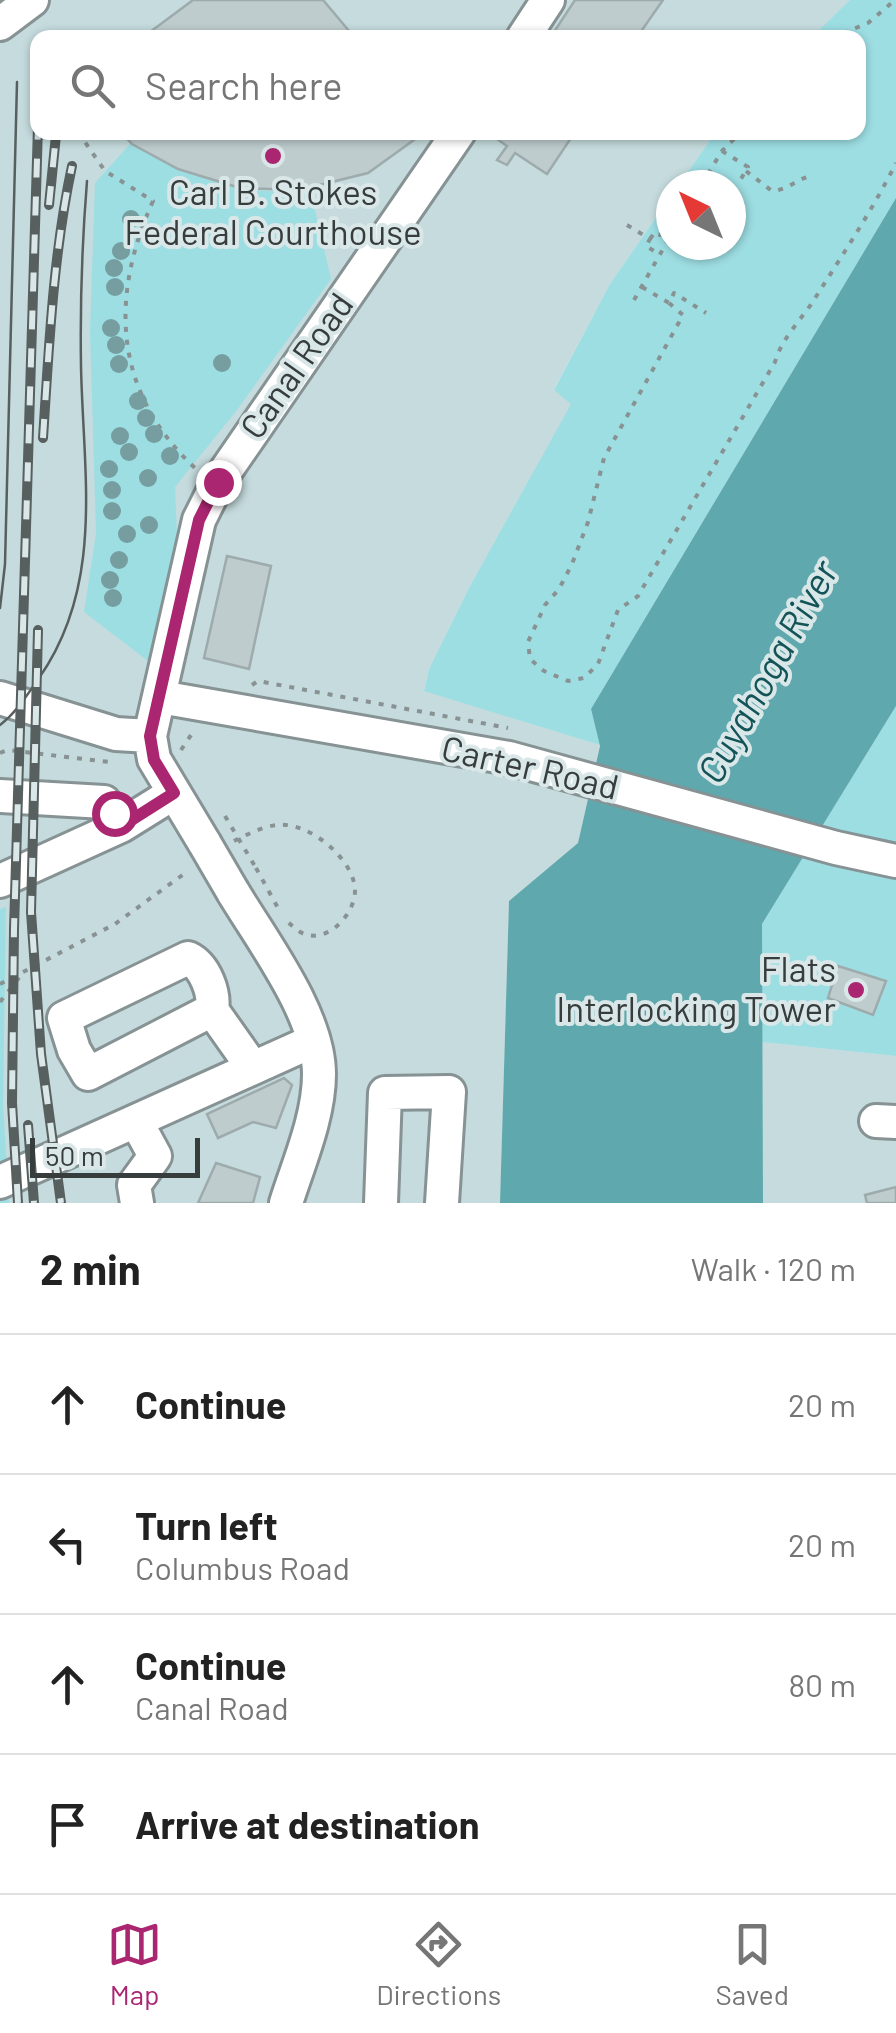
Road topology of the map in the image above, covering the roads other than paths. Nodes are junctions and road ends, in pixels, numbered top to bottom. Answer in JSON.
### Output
{"nodes":[{"id":1,"x":32,"y":0,"type":"edge"},
{"id":2,"x":548,"y":0,"type":"edge"},
{"id":3,"x":0,"y":24,"type":"edge"},
{"id":4,"x":528,"y":30,"type":"edge"},
{"id":5,"x":453,"y":140,"type":"edge"},
{"id":6,"x":160,"y":697,"type":"junction"},
{"id":7,"x":0,"y":698,"type":"edge"},
{"id":8,"x":150,"y":736,"type":"junction"},
{"id":9,"x":174,"y":793,"type":"junction"},
{"id":10,"x":0,"y":796,"type":"edge"},
{"id":11,"x":122,"y":826,"type":"junction"},
{"id":12,"x":896,"y":861,"type":"edge"},
{"id":13,"x":0,"y":882,"type":"edge"},
{"id":14,"x":212,"y":1010,"type":"dead end"},
{"id":15,"x":313,"y":1041,"type":"junction"},
{"id":16,"x":253,"y":1068,"type":"junction"},
{"id":17,"x":136,"y":1121,"type":"junction"},
{"id":18,"x":0,"y":1182,"type":"edge"},
{"id":19,"x":137,"y":1203,"type":"edge"},
{"id":20,"x":286,"y":1203,"type":"edge"},
{"id":21,"x":380,"y":1203,"type":"edge"},
{"id":22,"x":442,"y":1203,"type":"edge"}],
"edges":[{"from":1,"to":3,"type":"street"},
{"from":2,"to":4,"type":"street"},
{"from":5,"to":6,"type":"street","name":"Canal Road"},
{"from":6,"to":8,"type":"street","name":"Canal Road"},
{"from":6,"to":12,"type":"street","name":"Carter Road"},
{"from":7,"to":8,"type":"street"},
{"from":8,"to":9,"type":"street"},
{"from":9,"to":11,"type":"street"},
{"from":9,"to":15,"type":"street","bridge":true},
{"from":10,"to":11,"type":"street"},
{"from":11,"to":13,"type":"street"},
{"from":14,"to":16,"type":"street"},
{"from":15,"to":16,"type":"street"},
{"from":15,"to":20,"type":"street"},
{"from":16,"to":17,"type":"street"},
{"from":17,"to":18,"type":"street"},
{"from":17,"to":19,"type":"street"},
{"from":21,"to":22,"type":"street"}]}
